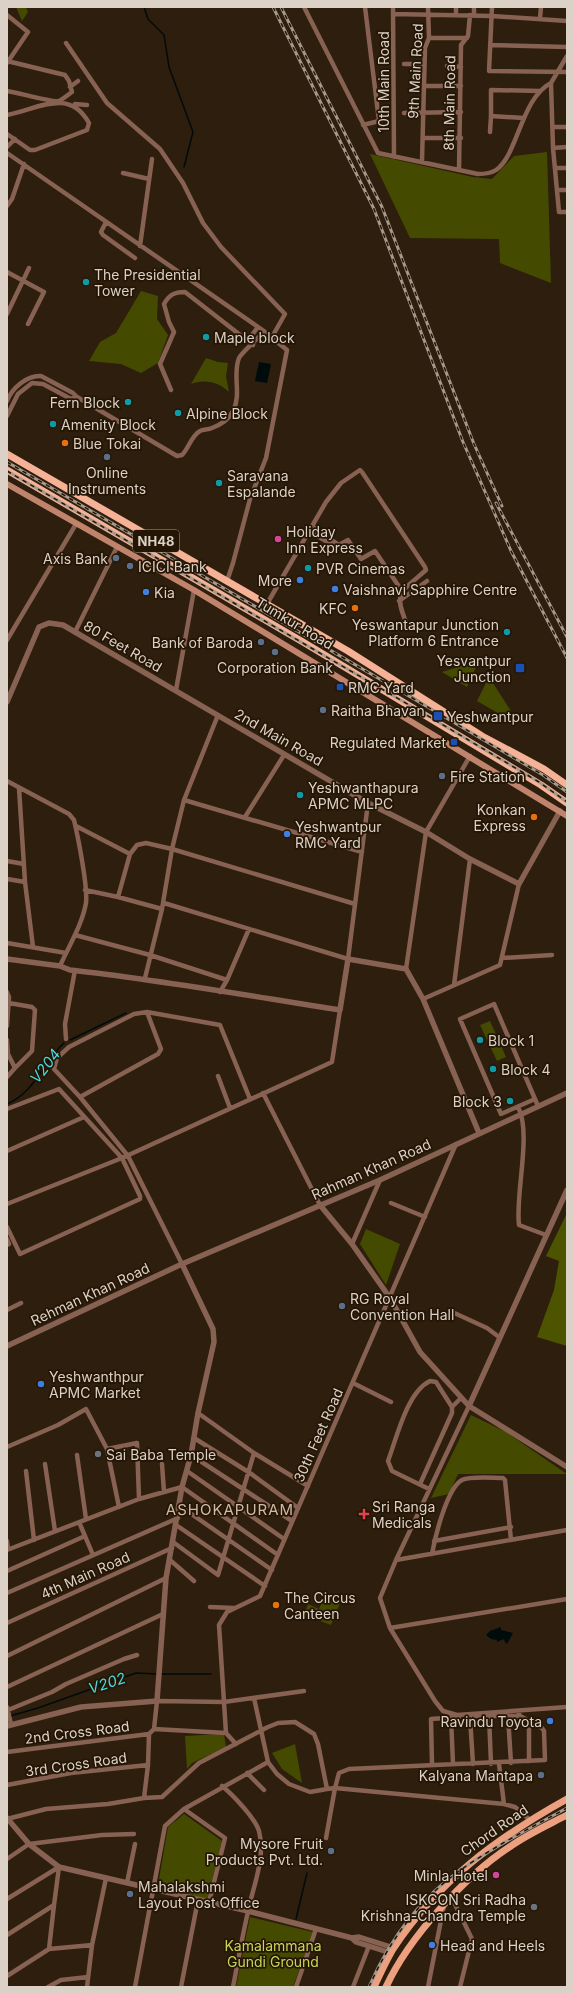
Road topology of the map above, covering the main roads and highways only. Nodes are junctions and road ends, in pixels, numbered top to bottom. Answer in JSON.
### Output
{"nodes":[{"id":1,"x":7,"y":454,"type":"edge"},
{"id":2,"x":7,"y":470,"type":"edge"},
{"id":3,"x":7,"y":484,"type":"edge"},
{"id":4,"x":567,"y":785,"type":"edge"},
{"id":5,"x":567,"y":803,"type":"edge"},
{"id":6,"x":567,"y":816,"type":"edge"},
{"id":7,"x":567,"y":1799,"type":"edge"},
{"id":8,"x":567,"y":1814,"type":"edge"},
{"id":9,"x":374,"y":1987,"type":"edge"},
{"id":10,"x":386,"y":1987,"type":"edge"}],
"edges":[{"from":1,"to":4,"type":"highway","name":"Tumkur Road","number":"NH48"},
{"from":2,"to":5,"type":"highway","name":"Tumkur Road","number":"NH48"},
{"from":3,"to":6,"type":"main road"},
{"from":7,"to":9,"type":"main road","name":"Chord Road"},
{"from":8,"to":10,"type":"main road","name":"Chord Road"}]}
